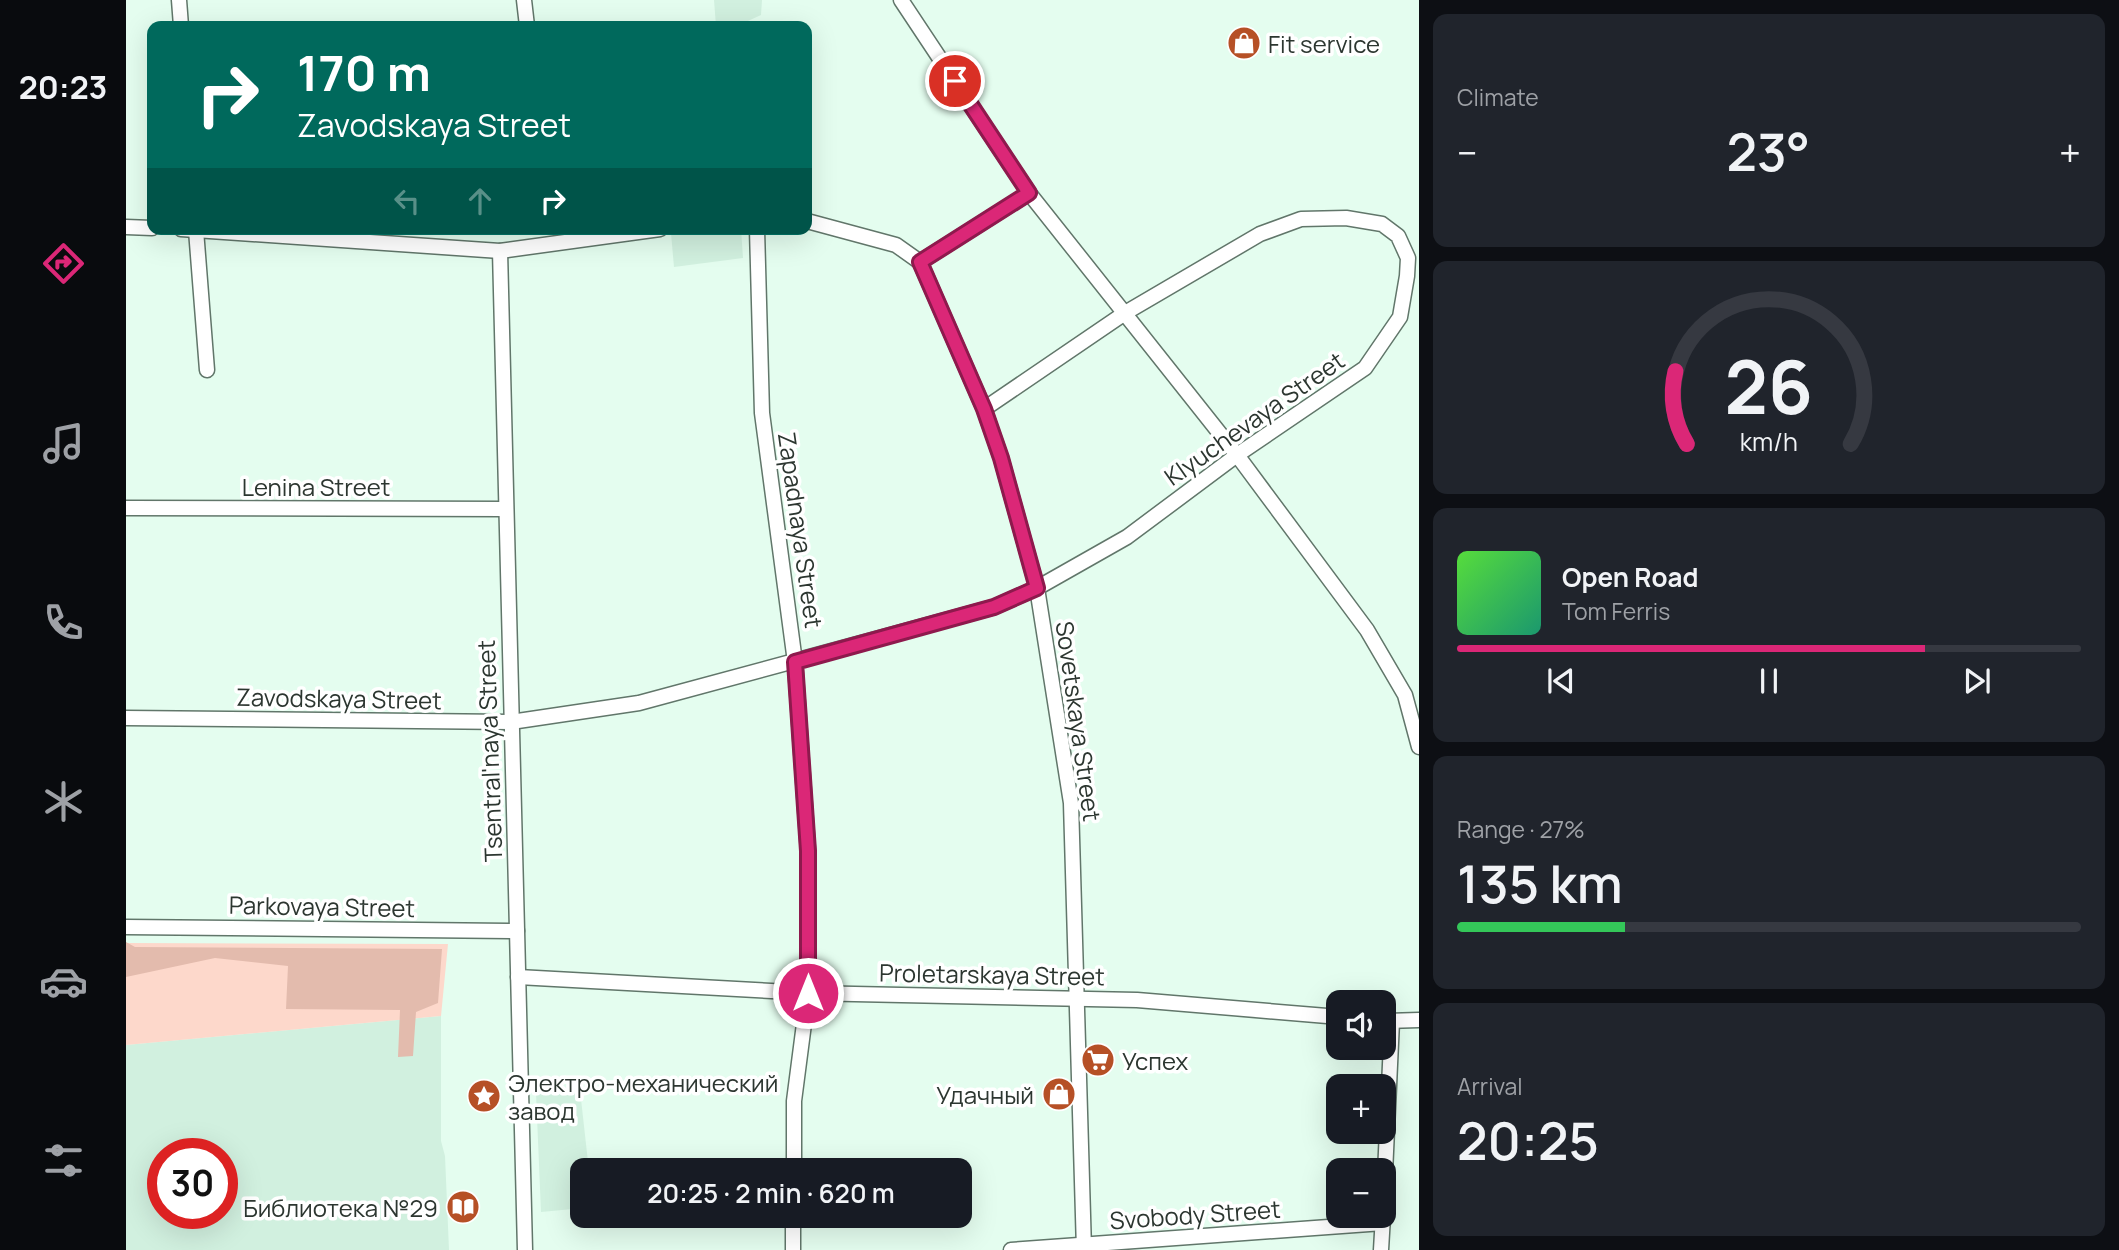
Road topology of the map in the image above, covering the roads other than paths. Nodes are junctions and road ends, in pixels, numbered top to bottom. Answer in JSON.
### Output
{"nodes":[{"id":1,"x":179,"y":0,"type":"edge"},
{"id":2,"x":524,"y":0,"type":"edge"},
{"id":3,"x":901,"y":0,"type":"edge"},
{"id":4,"x":181,"y":21,"type":"edge"},
{"id":5,"x":526,"y":21,"type":"edge"},
{"id":6,"x":1029,"y":193,"type":"junction"},
{"id":7,"x":812,"y":222,"type":"edge"},
{"id":8,"x":126,"y":227,"type":"edge"},
{"id":9,"x":147,"y":228,"type":"edge"},
{"id":10,"x":188,"y":235,"type":"edge"},
{"id":11,"x":262,"y":235,"type":"edge"},
{"id":12,"x":616,"y":235,"type":"edge"},
{"id":13,"x":757,"y":235,"type":"edge"},
{"id":14,"x":500,"y":251,"type":"junction"},
{"id":15,"x":920,"y":262,"type":"junction"},
{"id":16,"x":1125,"y":313,"type":"junction"},
{"id":17,"x":207,"y":370,"type":"dead end"},
{"id":18,"x":984,"y":409,"type":"junction"},
{"id":19,"x":1237,"y":455,"type":"junction"},
{"id":20,"x":126,"y":508,"type":"edge"},
{"id":21,"x":505,"y":509,"type":"junction"},
{"id":22,"x":1037,"y":588,"type":"junction"},
{"id":23,"x":795,"y":662,"type":"junction"},
{"id":24,"x":126,"y":718,"type":"edge"},
{"id":25,"x":511,"y":722,"type":"junction"},
{"id":26,"x":1419,"y":747,"type":"edge"},
{"id":27,"x":126,"y":927,"type":"edge"},
{"id":28,"x":517,"y":931,"type":"junction"},
{"id":29,"x":518,"y":977,"type":"junction"},
{"id":30,"x":808,"y":993,"type":"junction"},
{"id":31,"x":1076,"y":999,"type":"junction"},
{"id":32,"x":1326,"y":1016,"type":"edge"},
{"id":33,"x":1419,"y":1020,"type":"edge"},
{"id":34,"x":1396,"y":1021,"type":"edge"},
{"id":35,"x":1387,"y":1060,"type":"edge"},
{"id":36,"x":794,"y":1158,"type":"edge"},
{"id":37,"x":1385,"y":1158,"type":"edge"},
{"id":38,"x":1326,"y":1225,"type":"edge"},
{"id":39,"x":793,"y":1228,"type":"edge"},
{"id":40,"x":1382,"y":1228,"type":"edge"},
{"id":41,"x":1084,"y":1247,"type":"edge"},
{"id":42,"x":525,"y":1250,"type":"edge"},
{"id":43,"x":793,"y":1250,"type":"edge"},
{"id":44,"x":1011,"y":1250,"type":"edge"},
{"id":45,"x":1381,"y":1250,"type":"edge"}],
"edges":[{"from":1,"to":4,"type":"street"},
{"from":2,"to":5,"type":"street"},
{"from":3,"to":6,"type":"street"},
{"from":6,"to":15,"type":"street"},
{"from":6,"to":16,"type":"street"},
{"from":7,"to":15,"type":"street"},
{"from":8,"to":9,"type":"street"},
{"from":10,"to":17,"type":"street"},
{"from":11,"to":14,"type":"street"},
{"from":12,"to":14,"type":"street"},
{"from":13,"to":23,"type":"street","name":"Zapadnaya Street"},
{"from":14,"to":21,"type":"street","name":"Tsentral'naya Street"},
{"from":15,"to":18,"type":"street","name":"Sovetskaya Street"},
{"from":16,"to":18,"type":"street","name":"Klyuchevaya Street"},
{"from":16,"to":19,"type":"street"},
{"from":16,"to":19,"type":"street","name":"Klyuchevaya Street"},
{"from":18,"to":22,"type":"street","name":"Sovetskaya Street"},
{"from":19,"to":22,"type":"street","name":"Klyuchevaya Street"},
{"from":19,"to":26,"type":"street"},
{"from":20,"to":21,"type":"street","name":"Lenina Street"},
{"from":21,"to":25,"type":"street","name":"Tsentral'naya Street"},
{"from":22,"to":23,"type":"street","name":"Zavodskaya Street"},
{"from":22,"to":31,"type":"street","name":"Sovetskaya Street"},
{"from":23,"to":25,"type":"street","name":"Zavodskaya Street"},
{"from":23,"to":30,"type":"street","name":"Zapadnaya Street"},
{"from":24,"to":25,"type":"street","name":"Zavodskaya Street"},
{"from":25,"to":28,"type":"street","name":"Tsentral'naya Street"},
{"from":27,"to":28,"type":"street","name":"Parkovaya Street"},
{"from":28,"to":29,"type":"street","name":"Tsentral'naya Street"},
{"from":29,"to":30,"type":"street","name":"Proletarskaya Street"},
{"from":29,"to":42,"type":"street","name":"Tsentral'naya Street"},
{"from":30,"to":31,"type":"street","name":"Proletarskaya Street"},
{"from":30,"to":36,"type":"street","name":"Zapadnaya Street"},
{"from":31,"to":32,"type":"street","name":"Proletarskaya Street"},
{"from":31,"to":41,"type":"street","name":"Sovetskaya Street"},
{"from":33,"to":34,"type":"street"},
{"from":35,"to":37,"type":"street"},
{"from":38,"to":41,"type":"street","name":"Svobody Street"},
{"from":39,"to":43,"type":"street"},
{"from":40,"to":45,"type":"street"},
{"from":41,"to":44,"type":"street","name":"Svobody Street"}]}
